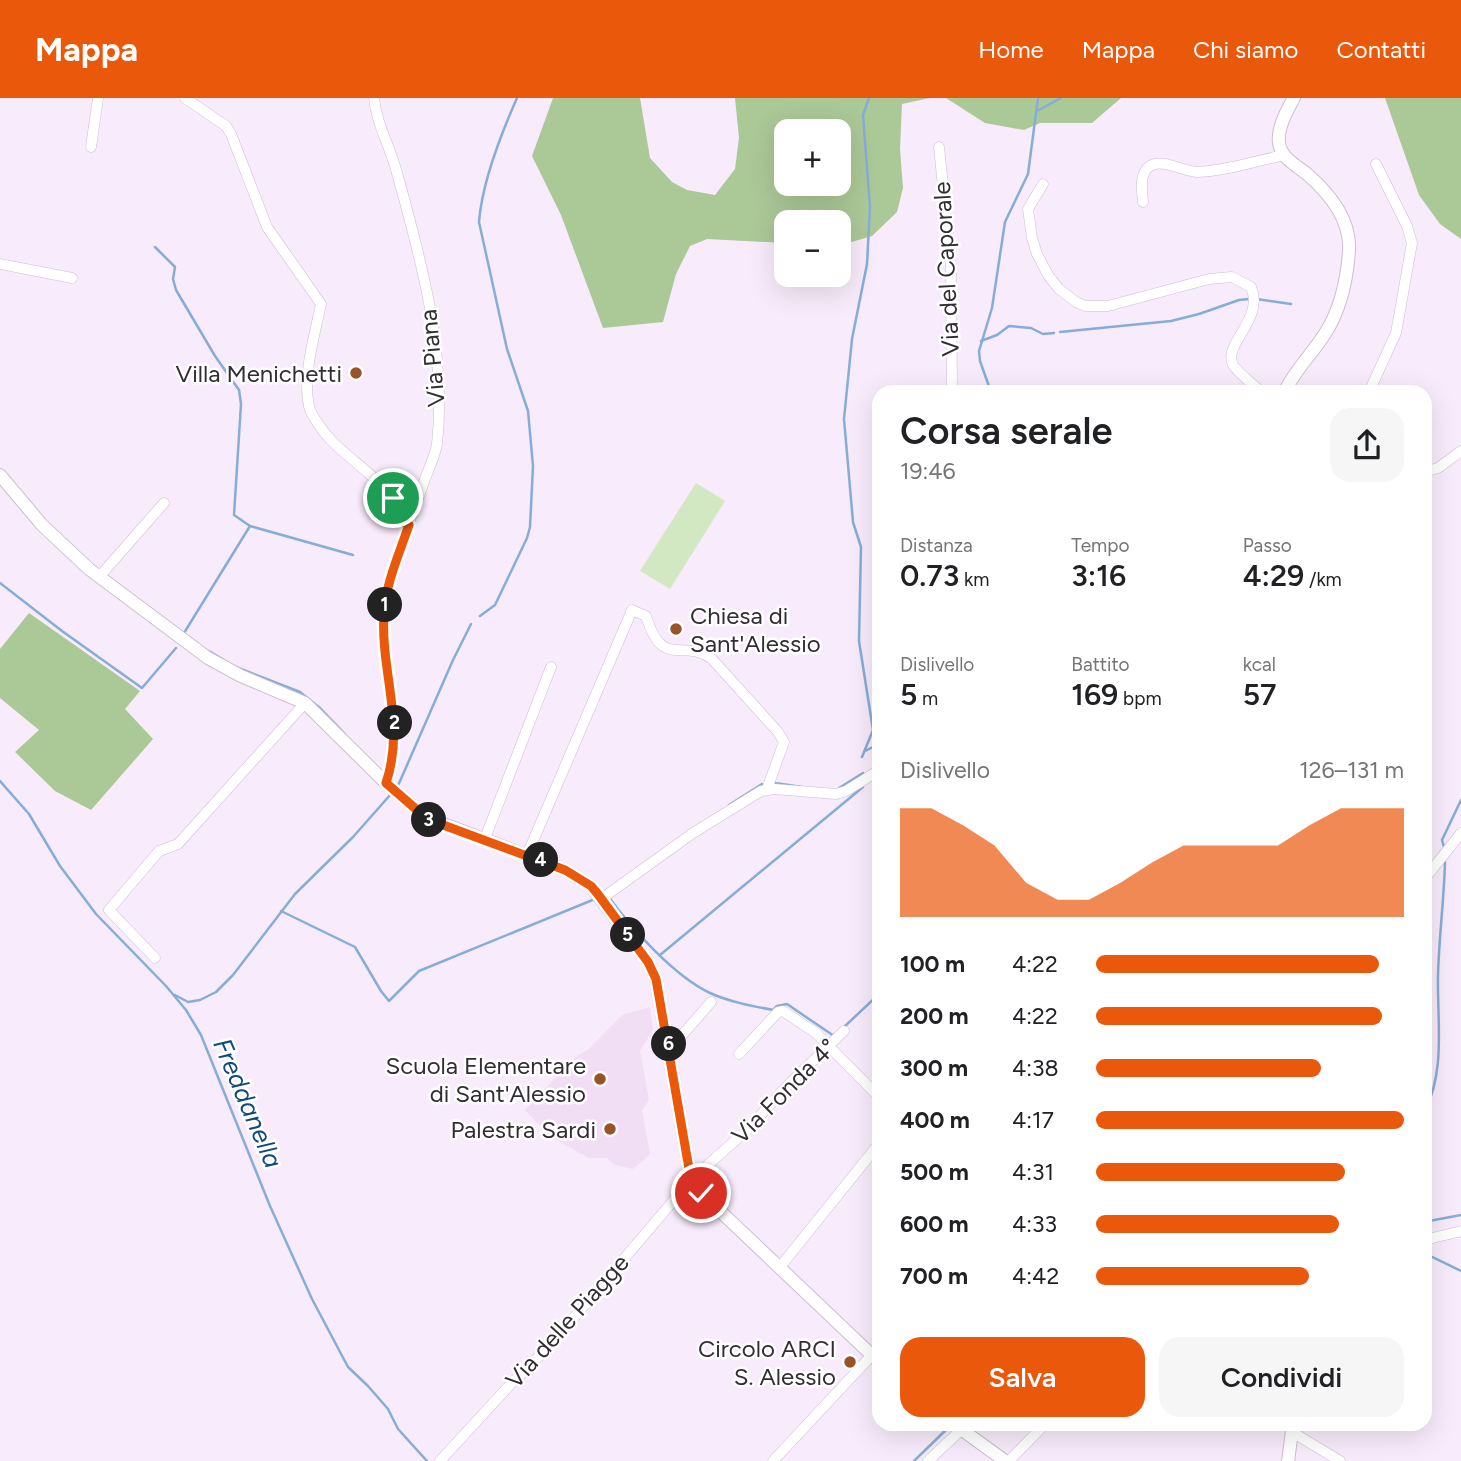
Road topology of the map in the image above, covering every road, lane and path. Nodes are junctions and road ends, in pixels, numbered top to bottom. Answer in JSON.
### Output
{"nodes":[{"id":1,"x":98,"y":98,"type":"edge"},
{"id":2,"x":185,"y":98,"type":"edge"},
{"id":3,"x":374,"y":98,"type":"edge"},
{"id":4,"x":1294,"y":98,"type":"edge"},
{"id":5,"x":91,"y":147,"type":"dead end"},
{"id":6,"x":939,"y":147,"type":"dead end"},
{"id":7,"x":1284,"y":155,"type":"junction"},
{"id":8,"x":1376,"y":164,"type":"dead end"},
{"id":9,"x":1042,"y":184,"type":"dead end"},
{"id":10,"x":1143,"y":202,"type":"dead end"},
{"id":11,"x":0,"y":264,"type":"edge"},
{"id":12,"x":72,"y":278,"type":"dead end"},
{"id":13,"x":952,"y":385,"type":"edge"},
{"id":14,"x":1255,"y":385,"type":"edge"},
{"id":15,"x":1288,"y":385,"type":"edge"},
{"id":16,"x":1372,"y":385,"type":"edge"},
{"id":17,"x":1461,"y":451,"type":"edge"},
{"id":18,"x":1432,"y":470,"type":"edge"},
{"id":19,"x":0,"y":475,"type":"edge"},
{"id":20,"x":164,"y":503,"type":"dead end"},
{"id":21,"x":409,"y":525,"type":"junction"},
{"id":22,"x":99,"y":577,"type":"junction"},
{"id":23,"x":551,"y":667,"type":"dead end"},
{"id":24,"x":304,"y":703,"type":"junction"},
{"id":25,"x":872,"y":775,"type":"edge"},
{"id":26,"x":386,"y":783,"type":"junction"},
{"id":27,"x":767,"y":789,"type":"junction"},
{"id":28,"x":1461,"y":833,"type":"edge"},
{"id":29,"x":484,"y":841,"type":"junction"},
{"id":30,"x":527,"y":855,"type":"junction"},
{"id":31,"x":1432,"y":870,"type":"edge"},
{"id":32,"x":603,"y":895,"type":"junction"},
{"id":33,"x":155,"y":958,"type":"dead end"},
{"id":34,"x":711,"y":1003,"type":"dead end"},
{"id":35,"x":844,"y":1031,"type":"dead end"},
{"id":36,"x":669,"y":1046,"type":"junction"},
{"id":37,"x":828,"y":1046,"type":"junction"},
{"id":38,"x":739,"y":1054,"type":"dead end"},
{"id":39,"x":872,"y":1090,"type":"edge"},
{"id":40,"x":872,"y":1152,"type":"edge"},
{"id":41,"x":691,"y":1180,"type":"junction"},
{"id":42,"x":1461,"y":1231,"type":"edge"},
{"id":43,"x":1432,"y":1238,"type":"edge"},
{"id":44,"x":780,"y":1267,"type":"junction"},
{"id":45,"x":872,"y":1355,"type":"edge"},
{"id":46,"x":872,"y":1361,"type":"edge"},
{"id":47,"x":954,"y":1431,"type":"edge"},
{"id":48,"x":964,"y":1431,"type":"edge"},
{"id":49,"x":1038,"y":1431,"type":"edge"},
{"id":50,"x":1293,"y":1431,"type":"edge"},
{"id":51,"x":1297,"y":1431,"type":"edge"},
{"id":52,"x":1009,"y":1459,"type":"edge"},
{"id":53,"x":440,"y":1461,"type":"edge"},
{"id":54,"x":773,"y":1461,"type":"edge"},
{"id":55,"x":928,"y":1461,"type":"edge"},
{"id":56,"x":1288,"y":1461,"type":"edge"},
{"id":57,"x":1340,"y":1461,"type":"edge"}],
"edges":[{"from":1,"to":5,"type":"street"},
{"from":2,"to":21,"type":"street"},
{"from":3,"to":21,"type":"street","name":"Via Piana"},
{"from":4,"to":7,"type":"street"},
{"from":6,"to":13,"type":"street","name":"Via del Caporale"},
{"from":7,"to":10,"type":"street"},
{"from":7,"to":15,"type":"street"},
{"from":8,"to":16,"type":"street"},
{"from":9,"to":14,"type":"street"},
{"from":11,"to":12,"type":"street"},
{"from":17,"to":18,"type":"street"},
{"from":19,"to":22,"type":"street"},
{"from":20,"to":22,"type":"street"},
{"from":21,"to":26,"type":"street","name":"Via Piana"},
{"from":22,"to":24,"type":"street"},
{"from":23,"to":29,"type":"street"},
{"from":24,"to":26,"type":"street"},
{"from":24,"to":33,"type":"street"},
{"from":25,"to":27,"type":"street"},
{"from":26,"to":29,"type":"street"},
{"from":27,"to":30,"type":"street"},
{"from":27,"to":32,"type":"street"},
{"from":28,"to":31,"type":"street"},
{"from":29,"to":30,"type":"street"},
{"from":30,"to":32,"type":"street"},
{"from":32,"to":36,"type":"street"},
{"from":34,"to":36,"type":"street"},
{"from":35,"to":37,"type":"street","name":"Via Fonda 4°"},
{"from":36,"to":41,"type":"street"},
{"from":37,"to":38,"type":"street"},
{"from":37,"to":39,"type":"street"},
{"from":37,"to":41,"type":"street","name":"Via Fonda 4°"},
{"from":40,"to":44,"type":"street"},
{"from":41,"to":44,"type":"street"},
{"from":41,"to":53,"type":"street","name":"Via delle Piagge"},
{"from":42,"to":43,"type":"street"},
{"from":44,"to":45,"type":"street"},
{"from":46,"to":54,"type":"street"},
{"from":47,"to":55,"type":"street"},
{"from":48,"to":52,"type":"street"},
{"from":49,"to":52,"type":"street"},
{"from":50,"to":56,"type":"street"},
{"from":51,"to":57,"type":"street"}]}
